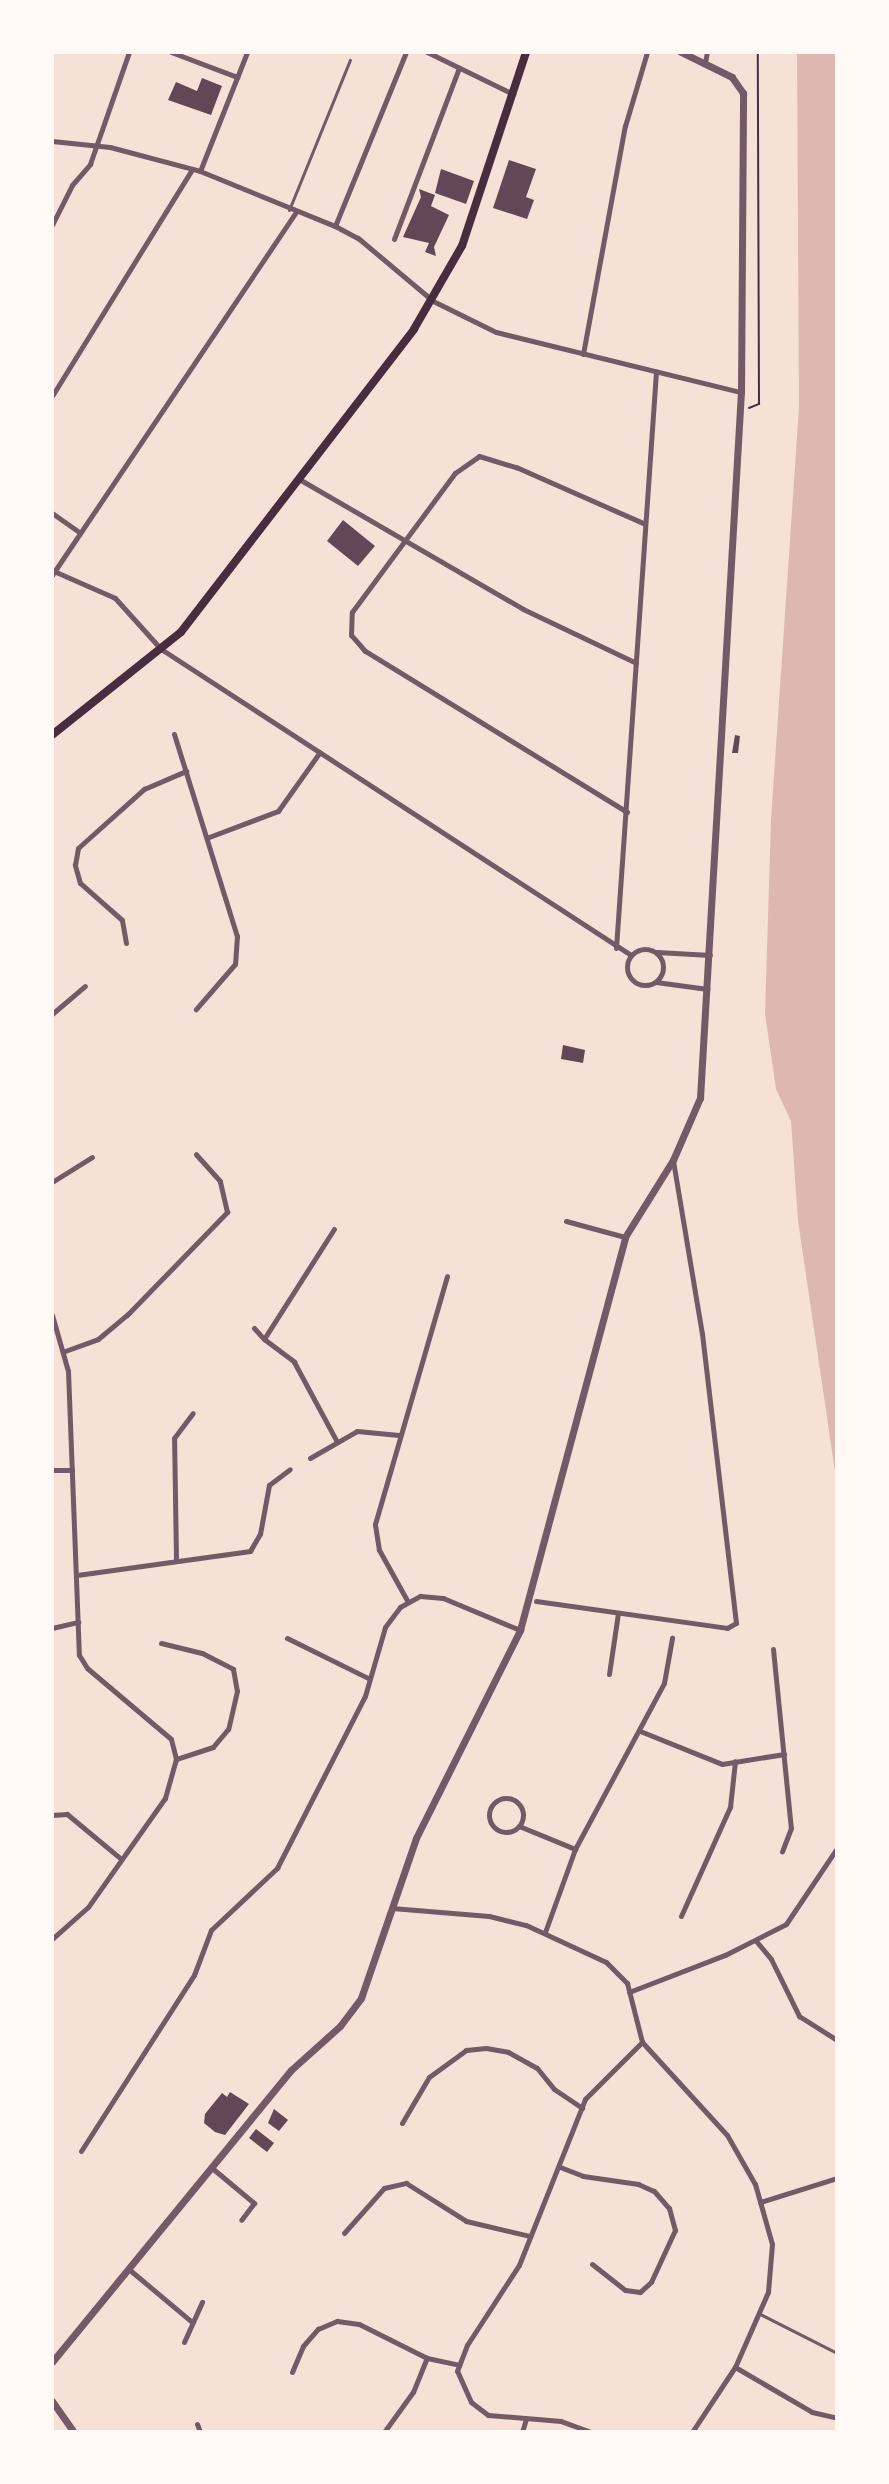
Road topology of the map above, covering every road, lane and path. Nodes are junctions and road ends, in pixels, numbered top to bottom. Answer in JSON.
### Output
{"nodes":[{"id":1,"x":129,"y":52,"type":"edge"},
{"id":2,"x":171,"y":52,"type":"edge"},
{"id":3,"x":247,"y":52,"type":"edge"},
{"id":4,"x":406,"y":52,"type":"edge"},
{"id":5,"x":427,"y":52,"type":"edge"},
{"id":6,"x":526,"y":52,"type":"edge"},
{"id":7,"x":647,"y":52,"type":"edge"},
{"id":8,"x":681,"y":52,"type":"edge"},
{"id":9,"x":707,"y":52,"type":"edge"},
{"id":10,"x":758,"y":52,"type":"edge"},
{"id":11,"x":350,"y":60,"type":"dead end"},
{"id":12,"x":705,"y":63,"type":"junction"},
{"id":13,"x":459,"y":68,"type":"junction"},
{"id":14,"x":237,"y":77,"type":"junction"},
{"id":15,"x":514,"y":94,"type":"junction"},
{"id":16,"x":52,"y":141,"type":"edge"},
{"id":17,"x":96,"y":145,"type":"junction"},
{"id":18,"x":192,"y":169,"type":"junction"},
{"id":19,"x":200,"y":171,"type":"junction"},
{"id":20,"x":292,"y":212,"type":"junction"},
{"id":21,"x":52,"y":225,"type":"edge"},
{"id":22,"x":335,"y":226,"type":"junction"},
{"id":23,"x":394,"y":239,"type":"dead end"},
{"id":24,"x":433,"y":301,"type":"junction"},
{"id":25,"x":583,"y":354,"type":"junction"},
{"id":26,"x":656,"y":371,"type":"junction"},
{"id":27,"x":741,"y":392,"type":"junction"},
{"id":28,"x":52,"y":396,"type":"edge"},
{"id":29,"x":740,"y":410,"type":"junction"},
{"id":30,"x":299,"y":479,"type":"junction"},
{"id":31,"x":52,"y":513,"type":"edge"},
{"id":32,"x":645,"y":524,"type":"junction"},
{"id":33,"x":79,"y":532,"type":"junction"},
{"id":34,"x":404,"y":539,"type":"junction"},
{"id":35,"x":54,"y":574,"type":"edge"},
{"id":36,"x":161,"y":649,"type":"junction"},
{"id":37,"x":636,"y":663,"type":"junction"},
{"id":38,"x":174,"y":734,"type":"dead end"},
{"id":39,"x":52,"y":735,"type":"edge"},
{"id":40,"x":320,"y":752,"type":"junction"},
{"id":41,"x":186,"y":771,"type":"junction"},
{"id":42,"x":627,"y":812,"type":"junction"},
{"id":43,"x":209,"y":837,"type":"junction"},
{"id":44,"x":126,"y":943,"type":"dead end"},
{"id":45,"x":616,"y":949,"type":"junction"},
{"id":46,"x":656,"y":952,"type":"junction"},
{"id":47,"x":631,"y":955,"type":"junction"},
{"id":48,"x":711,"y":955,"type":"junction"},
{"id":49,"x":656,"y":982,"type":"junction"},
{"id":50,"x":85,"y":986,"type":"dead end"},
{"id":51,"x":709,"y":989,"type":"junction"},
{"id":52,"x":196,"y":1009,"type":"dead end"},
{"id":53,"x":52,"y":1014,"type":"edge"},
{"id":54,"x":196,"y":1154,"type":"dead end"},
{"id":55,"x":92,"y":1157,"type":"dead end"},
{"id":56,"x":673,"y":1160,"type":"junction"},
{"id":57,"x":52,"y":1182,"type":"edge"},
{"id":58,"x":566,"y":1221,"type":"dead end"},
{"id":59,"x":334,"y":1229,"type":"dead end"},
{"id":60,"x":625,"y":1237,"type":"junction"},
{"id":61,"x":447,"y":1276,"type":"dead end"},
{"id":62,"x":52,"y":1315,"type":"edge"},
{"id":63,"x":254,"y":1328,"type":"dead end"},
{"id":64,"x":264,"y":1339,"type":"junction"},
{"id":65,"x":65,"y":1351,"type":"junction"},
{"id":66,"x":193,"y":1413,"type":"dead end"},
{"id":67,"x":399,"y":1435,"type":"junction"},
{"id":68,"x":337,"y":1442,"type":"junction"},
{"id":69,"x":310,"y":1458,"type":"dead end"},
{"id":70,"x":290,"y":1469,"type":"dead end"},
{"id":71,"x":52,"y":1470,"type":"edge"},
{"id":72,"x":72,"y":1470,"type":"junction"},
{"id":73,"x":176,"y":1560,"type":"junction"},
{"id":74,"x":77,"y":1575,"type":"junction"},
{"id":75,"x":536,"y":1601,"type":"dead end"},
{"id":76,"x":408,"y":1602,"type":"junction"},
{"id":77,"x":618,"y":1613,"type":"junction"},
{"id":78,"x":78,"y":1622,"type":"junction"},
{"id":79,"x":52,"y":1628,"type":"edge"},
{"id":80,"x":520,"y":1630,"type":"junction"},
{"id":81,"x":287,"y":1638,"type":"dead end"},
{"id":82,"x":672,"y":1638,"type":"dead end"},
{"id":83,"x":161,"y":1643,"type":"dead end"},
{"id":84,"x":773,"y":1649,"type":"dead end"},
{"id":85,"x":609,"y":1674,"type":"dead end"},
{"id":86,"x":368,"y":1678,"type":"junction"},
{"id":87,"x":640,"y":1731,"type":"junction"},
{"id":88,"x":784,"y":1754,"type":"junction"},
{"id":89,"x":176,"y":1759,"type":"junction"},
{"id":90,"x":735,"y":1761,"type":"junction"},
{"id":91,"x":52,"y":1815,"type":"edge"},
{"id":92,"x":519,"y":1826,"type":"junction"},
{"id":93,"x":837,"y":1848,"type":"edge"},
{"id":94,"x":575,"y":1849,"type":"junction"},
{"id":95,"x":782,"y":1851,"type":"dead end"},
{"id":96,"x":120,"y":1858,"type":"junction"},
{"id":97,"x":391,"y":1908,"type":"junction"},
{"id":98,"x":681,"y":1916,"type":"dead end"},
{"id":99,"x":545,"y":1932,"type":"junction"},
{"id":100,"x":52,"y":1939,"type":"edge"},
{"id":101,"x":756,"y":1941,"type":"junction"},
{"id":102,"x":629,"y":1992,"type":"junction"},
{"id":103,"x":837,"y":2040,"type":"edge"},
{"id":104,"x":642,"y":2042,"type":"junction"},
{"id":105,"x":582,"y":2108,"type":"junction"},
{"id":106,"x":402,"y":2123,"type":"dead end"},
{"id":107,"x":81,"y":2151,"type":"dead end"},
{"id":108,"x":560,"y":2167,"type":"junction"},
{"id":109,"x":212,"y":2168,"type":"junction"},
{"id":110,"x":837,"y":2178,"type":"edge"},
{"id":111,"x":760,"y":2202,"type":"junction"},
{"id":112,"x":241,"y":2220,"type":"dead end"},
{"id":113,"x":344,"y":2233,"type":"dead end"},
{"id":114,"x":530,"y":2236,"type":"junction"},
{"id":115,"x":592,"y":2264,"type":"dead end"},
{"id":116,"x":131,"y":2271,"type":"junction"},
{"id":117,"x":202,"y":2302,"type":"dead end"},
{"id":118,"x":760,"y":2314,"type":"junction"},
{"id":119,"x":192,"y":2322,"type":"junction"},
{"id":120,"x":184,"y":2342,"type":"dead end"},
{"id":121,"x":837,"y":2353,"type":"edge"},
{"id":122,"x":427,"y":2358,"type":"junction"},
{"id":123,"x":52,"y":2362,"type":"edge"},
{"id":124,"x":460,"y":2365,"type":"junction"},
{"id":125,"x":735,"y":2367,"type":"junction"},
{"id":126,"x":292,"y":2372,"type":"dead end"},
{"id":127,"x":52,"y":2401,"type":"edge"},
{"id":128,"x":837,"y":2418,"type":"edge"},
{"id":129,"x":526,"y":2419,"type":"junction"},
{"id":130,"x":197,"y":2424,"type":"dead end"},
{"id":131,"x":74,"y":2432,"type":"edge"},
{"id":132,"x":200,"y":2432,"type":"edge"},
{"id":133,"x":384,"y":2432,"type":"edge"},
{"id":134,"x":522,"y":2432,"type":"edge"},
{"id":135,"x":591,"y":2432,"type":"edge"},
{"id":136,"x":692,"y":2432,"type":"edge"}],
"edges":[{"from":1,"to":17,"type":"street"},
{"from":2,"to":14,"type":"street"},
{"from":3,"to":14,"type":"street"},
{"from":4,"to":22,"type":"street"},
{"from":5,"to":13,"type":"street"},
{"from":6,"to":15,"type":"main road"},
{"from":7,"to":25,"type":"street"},
{"from":8,"to":12,"type":"street"},
{"from":9,"to":12,"type":"street"},
{"from":10,"to":29,"type":"path"},
{"from":11,"to":20,"type":"lane"},
{"from":12,"to":27,"type":"street"},
{"from":13,"to":15,"type":"street"},
{"from":13,"to":23,"type":"street"},
{"from":14,"to":19,"type":"street"},
{"from":15,"to":24,"type":"main road"},
{"from":16,"to":17,"type":"street"},
{"from":17,"to":18,"type":"street"},
{"from":17,"to":21,"type":"street"},
{"from":18,"to":19,"type":"street"},
{"from":18,"to":28,"type":"street"},
{"from":19,"to":20,"type":"street"},
{"from":20,"to":22,"type":"street"},
{"from":20,"to":33,"type":"street"},
{"from":22,"to":24,"type":"street"},
{"from":24,"to":25,"type":"street"},
{"from":24,"to":30,"type":"main road"},
{"from":25,"to":26,"type":"street"},
{"from":26,"to":27,"type":"street"},
{"from":26,"to":32,"type":"street"},
{"from":27,"to":29,"type":"street"},
{"from":29,"to":48,"type":"street"},
{"from":30,"to":34,"type":"street"},
{"from":30,"to":36,"type":"main road"},
{"from":31,"to":33,"type":"street"},
{"from":32,"to":34,"type":"street"},
{"from":32,"to":37,"type":"street"},
{"from":33,"to":35,"type":"street"},
{"from":34,"to":37,"type":"street"},
{"from":34,"to":42,"type":"street"},
{"from":35,"to":36,"type":"street"},
{"from":36,"to":39,"type":"main road"},
{"from":36,"to":40,"type":"street"},
{"from":37,"to":42,"type":"street"},
{"from":38,"to":41,"type":"street"},
{"from":40,"to":43,"type":"street"},
{"from":40,"to":45,"type":"street"},
{"from":41,"to":43,"type":"street"},
{"from":41,"to":44,"type":"street"},
{"from":42,"to":45,"type":"street"},
{"from":43,"to":52,"type":"street"},
{"from":45,"to":47,"type":"street"},
{"from":46,"to":47,"type":"street"},
{"from":46,"to":48,"type":"street"},
{"from":46,"to":49,"type":"street"},
{"from":47,"to":49,"type":"street"},
{"from":48,"to":51,"type":"street"},
{"from":49,"to":51,"type":"street"},
{"from":50,"to":53,"type":"street"},
{"from":51,"to":56,"type":"street"},
{"from":54,"to":65,"type":"street"},
{"from":55,"to":57,"type":"street"},
{"from":56,"to":60,"type":"street"},
{"from":56,"to":77,"type":"street"},
{"from":58,"to":60,"type":"street"},
{"from":59,"to":64,"type":"street"},
{"from":60,"to":80,"type":"street"},
{"from":61,"to":67,"type":"street"},
{"from":62,"to":65,"type":"street"},
{"from":63,"to":64,"type":"street"},
{"from":64,"to":68,"type":"street"},
{"from":65,"to":72,"type":"street"},
{"from":66,"to":73,"type":"street"},
{"from":67,"to":68,"type":"street"},
{"from":67,"to":76,"type":"street"},
{"from":68,"to":69,"type":"street"},
{"from":70,"to":73,"type":"street"},
{"from":71,"to":72,"type":"street"},
{"from":72,"to":74,"type":"street"},
{"from":73,"to":74,"type":"street"},
{"from":74,"to":78,"type":"street"},
{"from":75,"to":77,"type":"street"},
{"from":76,"to":80,"type":"street"},
{"from":76,"to":86,"type":"street"},
{"from":77,"to":85,"type":"street"},
{"from":78,"to":79,"type":"street"},
{"from":78,"to":89,"type":"street"},
{"from":80,"to":97,"type":"street"},
{"from":81,"to":86,"type":"street"},
{"from":82,"to":87,"type":"street"},
{"from":83,"to":89,"type":"street"},
{"from":84,"to":88,"type":"street"},
{"from":86,"to":107,"type":"street"},
{"from":87,"to":90,"type":"street"},
{"from":87,"to":94,"type":"street"},
{"from":88,"to":90,"type":"street"},
{"from":88,"to":95,"type":"street"},
{"from":89,"to":96,"type":"street"},
{"from":90,"to":98,"type":"street"},
{"from":91,"to":96,"type":"street"},
{"from":92,"to":92,"type":"street"},
{"from":92,"to":94,"type":"street"},
{"from":93,"to":101,"type":"street"},
{"from":94,"to":99,"type":"street"},
{"from":96,"to":100,"type":"street"},
{"from":97,"to":99,"type":"street"},
{"from":97,"to":109,"type":"street"},
{"from":99,"to":102,"type":"street"},
{"from":101,"to":102,"type":"street"},
{"from":101,"to":103,"type":"street"},
{"from":102,"to":104,"type":"street"},
{"from":104,"to":105,"type":"street"},
{"from":104,"to":111,"type":"street"},
{"from":105,"to":106,"type":"street"},
{"from":105,"to":108,"type":"street"},
{"from":108,"to":114,"type":"street"},
{"from":108,"to":115,"type":"street"},
{"from":109,"to":112,"type":"street"},
{"from":109,"to":116,"type":"street"},
{"from":110,"to":111,"type":"street"},
{"from":111,"to":118,"type":"street"},
{"from":113,"to":114,"type":"street"},
{"from":114,"to":124,"type":"street"},
{"from":116,"to":119,"type":"street"},
{"from":116,"to":123,"type":"street"},
{"from":117,"to":119,"type":"street"},
{"from":118,"to":121,"type":"lane"},
{"from":118,"to":125,"type":"street"},
{"from":119,"to":120,"type":"street"},
{"from":122,"to":124,"type":"street"},
{"from":122,"to":126,"type":"street"},
{"from":122,"to":133,"type":"street"},
{"from":124,"to":129,"type":"street"},
{"from":125,"to":128,"type":"street"},
{"from":125,"to":136,"type":"street"},
{"from":127,"to":131,"type":"street"},
{"from":129,"to":134,"type":"street"},
{"from":129,"to":135,"type":"street"},
{"from":130,"to":132,"type":"street"}]}
